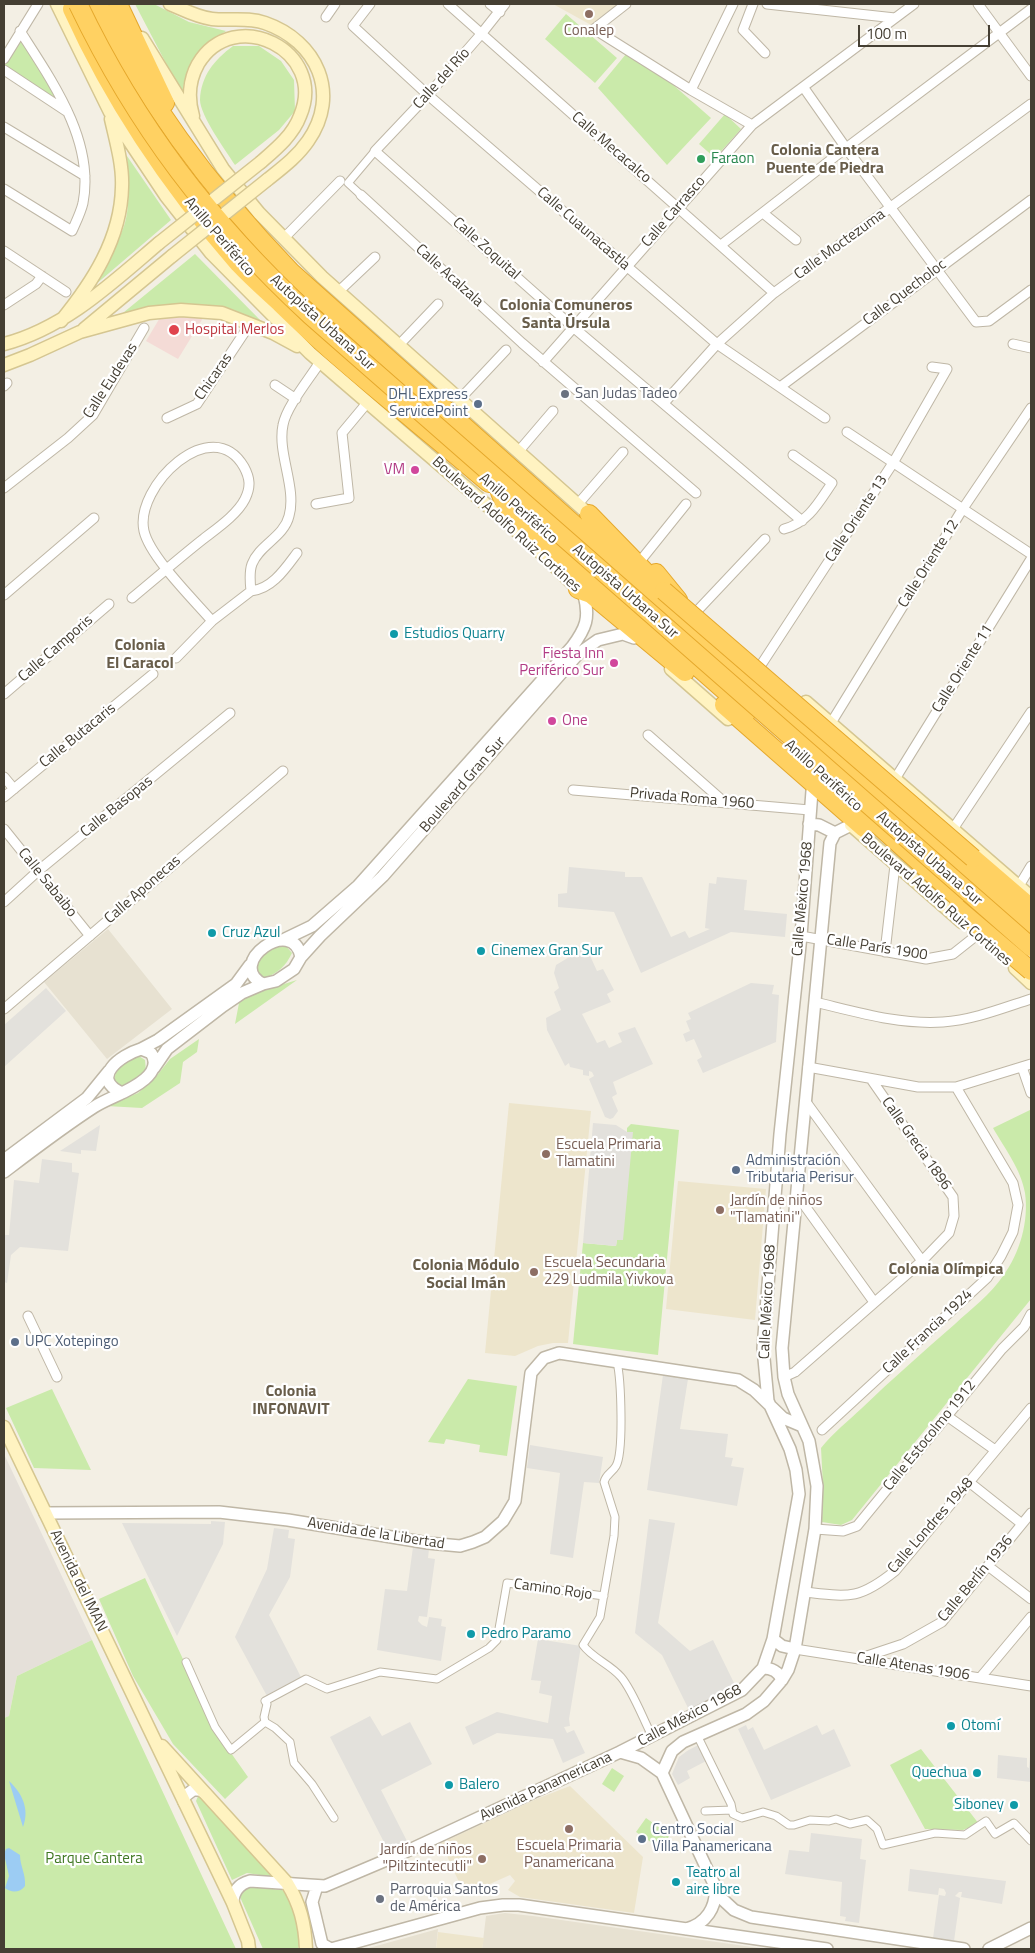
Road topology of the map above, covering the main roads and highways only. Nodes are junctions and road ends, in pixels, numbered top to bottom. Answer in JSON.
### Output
{"nodes":[{"id":1,"x":57,"y":4,"type":"edge"},
{"id":2,"x":70,"y":4,"type":"edge"},
{"id":3,"x":78,"y":4,"type":"edge"},
{"id":4,"x":90,"y":4,"type":"edge"},
{"id":5,"x":98,"y":4,"type":"edge"},
{"id":6,"x":119,"y":4,"type":"edge"},
{"id":7,"x":170,"y":4,"type":"edge"},
{"id":8,"x":79,"y":50,"type":"junction"},
{"id":9,"x":110,"y":112,"type":"junction"},
{"id":10,"x":203,"y":139,"type":"junction"},
{"id":11,"x":185,"y":147,"type":"junction"},
{"id":12,"x":169,"y":178,"type":"junction"},
{"id":13,"x":61,"y":321,"type":"junction"},
{"id":14,"x":80,"y":332,"type":"junction"},
{"id":15,"x":4,"y":344,"type":"edge"},
{"id":16,"x":315,"y":358,"type":"junction"},
{"id":17,"x":4,"y":365,"type":"edge"},
{"id":18,"x":500,"y":492,"type":"junction"},
{"id":19,"x":583,"y":509,"type":"junction"},
{"id":20,"x":656,"y":573,"type":"junction"},
{"id":21,"x":581,"y":592,"type":"joint"},
{"id":22,"x":629,"y":625,"type":"junction"},
{"id":23,"x":673,"y":666,"type":"junction"},
{"id":24,"x":696,"y":681,"type":"junction"},
{"id":25,"x":783,"y":711,"type":"junction"},
{"id":26,"x":1031,"y":896,"type":"edge"},
{"id":27,"x":1031,"y":908,"type":"edge"},
{"id":28,"x":947,"y":909,"type":"junction"},
{"id":29,"x":1031,"y":924,"type":"edge"},
{"id":30,"x":1031,"y":936,"type":"edge"},
{"id":31,"x":1031,"y":947,"type":"edge"},
{"id":32,"x":1031,"y":961,"type":"edge"},
{"id":33,"x":1031,"y":971,"type":"edge"},
{"id":34,"x":1031,"y":983,"type":"edge"},
{"id":35,"x":4,"y":1427,"type":"edge"},
{"id":36,"x":151,"y":1735,"type":"junction"},
{"id":37,"x":250,"y":1946,"type":"edge"},
{"id":38,"x":306,"y":1949,"type":"edge"}],
"edges":[{"from":1,"to":8,"type":"main road","name":"Boulevard Adolfo Ruiz Cortines"},
{"from":2,"to":12,"type":"highway","name":"Anillo Periférico"},
{"from":3,"to":31,"type":"highway","name":"Autopista Urbana Sur","bridge":true},
{"from":4,"to":30,"type":"highway","name":"Autopista Urbana Sur","bridge":true},
{"from":5,"to":11,"type":"highway","name":"Anillo Periférico"},
{"from":6,"to":10,"type":"main road"},
{"from":6,"to":11,"type":"highway"},
{"from":7,"to":14,"type":"main road","bridge":true},
{"from":8,"to":9,"type":"main road","name":"Boulevard Adolfo Ruiz Cortines"},
{"from":8,"to":12,"type":"highway"},
{"from":9,"to":13,"type":"main road"},
{"from":9,"to":16,"type":"main road","name":"Boulevard Adolfo Ruiz Cortines"},
{"from":10,"to":13,"type":"main road","bridge":true},
{"from":10,"to":19,"type":"main road"},
{"from":11,"to":25,"type":"highway","name":"Anillo Periférico"},
{"from":12,"to":18,"type":"highway","name":"Anillo Periférico"},
{"from":13,"to":15,"type":"main road"},
{"from":14,"to":16,"type":"main road"},
{"from":14,"to":17,"type":"main road"},
{"from":16,"to":21,"type":"main road","name":"Boulevard Adolfo Ruiz Cortines"},
{"from":18,"to":22,"type":"highway"},
{"from":18,"to":32,"type":"highway","name":"Anillo Periférico"},
{"from":19,"to":20,"type":"main road"},
{"from":19,"to":27,"type":"highway","bridge":true},
{"from":20,"to":25,"type":"highway"},
{"from":20,"to":26,"type":"main road"},
{"from":21,"to":22,"type":"highway"},
{"from":22,"to":23,"type":"highway"},
{"from":22,"to":24,"type":"highway"},
{"from":23,"to":24,"type":"highway"},
{"from":23,"to":28,"type":"main road","name":"Boulevard Adolfo Ruiz Cortines"},
{"from":24,"to":33,"type":"highway","bridge":true},
{"from":25,"to":29,"type":"highway","name":"Anillo Periférico"},
{"from":28,"to":32,"type":"highway"},
{"from":28,"to":34,"type":"main road","name":"Boulevard Adolfo Ruiz Cortines"},
{"from":35,"to":36,"type":"main road","name":"Avenida del IMAN"},
{"from":36,"to":37,"type":"main road","name":"Avenida del IMAN"},
{"from":36,"to":38,"type":"main road","name":"Avenida del IMAN"}]}
